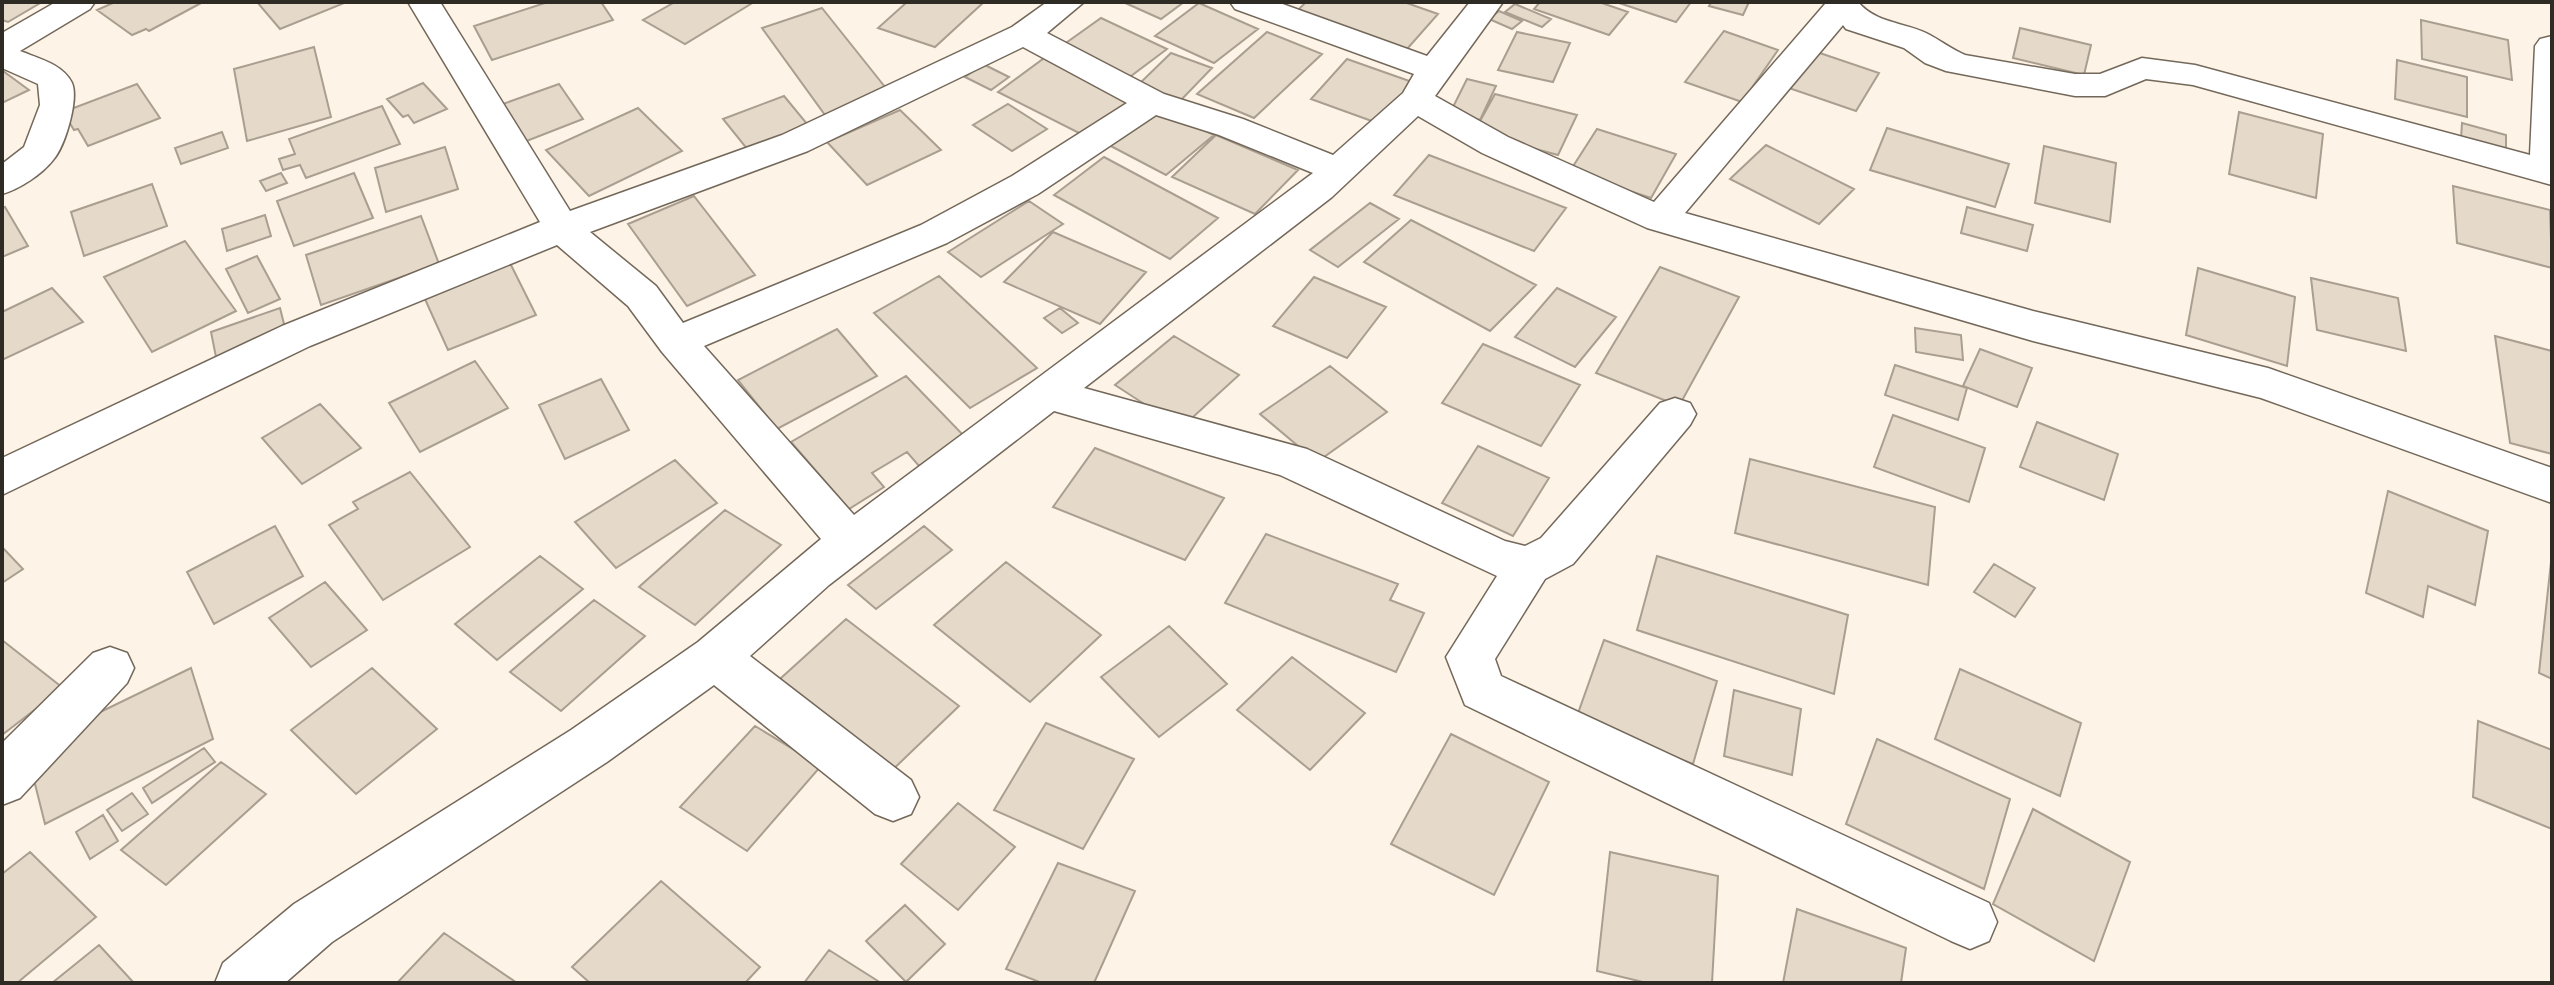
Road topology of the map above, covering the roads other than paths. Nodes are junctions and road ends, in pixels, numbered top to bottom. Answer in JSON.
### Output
{"nodes":[{"id":1,"x":79,"y":2,"type":"edge"},
{"id":2,"x":424,"y":2,"type":"edge"},
{"id":3,"x":1068,"y":2,"type":"edge"},
{"id":4,"x":1246,"y":2,"type":"edge"},
{"id":5,"x":1487,"y":2,"type":"edge"},
{"id":6,"x":1841,"y":3,"type":"edge"},
{"id":7,"x":1024,"y":34,"type":"junction"},
{"id":8,"x":2552,"y":46,"type":"edge"},
{"id":9,"x":2,"y":47,"type":"edge"},
{"id":10,"x":2,"y":55,"type":"edge"},
{"id":11,"x":1424,"y":85,"type":"junction"},
{"id":12,"x":1152,"y":102,"type":"junction"},
{"id":13,"x":1338,"y":170,"type":"junction"},
{"id":14,"x":2550,"y":171,"type":"edge"},
{"id":15,"x":2,"y":182,"type":"edge"},
{"id":16,"x":1660,"y":219,"type":"junction"},
{"id":17,"x":562,"y":228,"type":"junction"},
{"id":18,"x":676,"y":342,"type":"junction"},
{"id":19,"x":1046,"y":393,"type":"junction"},
{"id":20,"x":1675,"y":414,"type":"dead end"},
{"id":21,"x":2,"y":478,"type":"edge"},
{"id":22,"x":2552,"y":486,"type":"edge"},
{"id":23,"x":850,"y":542,"type":"junction"},
{"id":24,"x":1529,"y":566,"type":"junction"},
{"id":25,"x":715,"y":657,"type":"junction"},
{"id":26,"x":110,"y":668,"type":"dead end"},
{"id":27,"x":2,"y":781,"type":"edge"},
{"id":28,"x":893,"y":797,"type":"dead end"},
{"id":29,"x":1970,"y":922,"type":"dead end"},
{"id":30,"x":243,"y":983,"type":"edge"}],
"edges":[{"from":1,"to":9,"type":"street"},
{"from":2,"to":17,"type":"street"},
{"from":3,"to":7,"type":"street"},
{"from":4,"to":11,"type":"street"},
{"from":5,"to":11,"type":"street"},
{"from":6,"to":14,"type":"street"},
{"from":6,"to":16,"type":"street"},
{"from":7,"to":12,"type":"street"},
{"from":7,"to":17,"type":"street"},
{"from":8,"to":14,"type":"street"},
{"from":10,"to":15,"type":"street"},
{"from":11,"to":13,"type":"street"},
{"from":11,"to":16,"type":"street"},
{"from":12,"to":13,"type":"street"},
{"from":12,"to":18,"type":"street"},
{"from":13,"to":19,"type":"street"},
{"from":16,"to":22,"type":"street"},
{"from":17,"to":18,"type":"street"},
{"from":17,"to":21,"type":"street"},
{"from":18,"to":23,"type":"street"},
{"from":19,"to":23,"type":"street"},
{"from":19,"to":24,"type":"street"},
{"from":20,"to":24,"type":"street"},
{"from":23,"to":25,"type":"street"},
{"from":24,"to":29,"type":"street"},
{"from":25,"to":28,"type":"street"},
{"from":25,"to":30,"type":"street"},
{"from":26,"to":27,"type":"street"}]}
